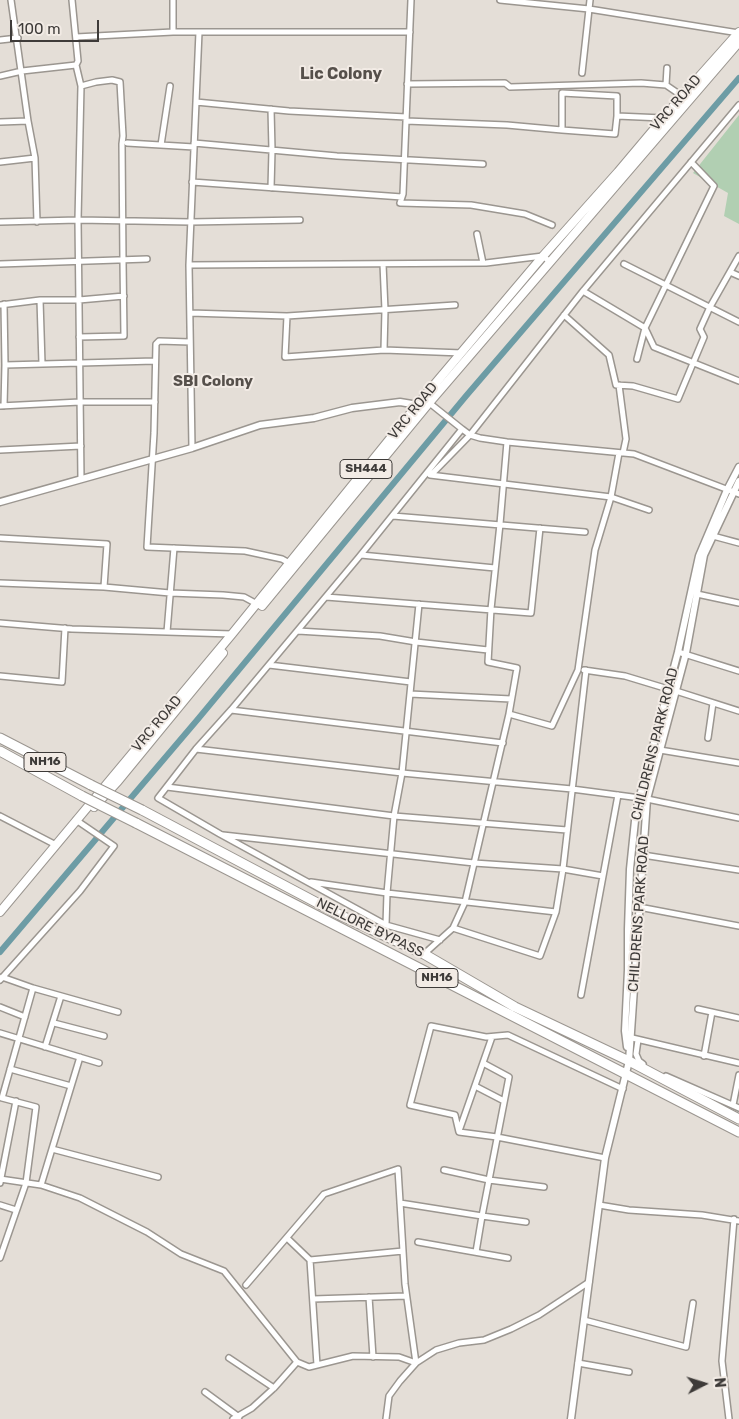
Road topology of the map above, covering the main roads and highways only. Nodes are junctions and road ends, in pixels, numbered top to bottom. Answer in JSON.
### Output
{"nodes":[{"id":1,"x":739,"y":32,"type":"edge"},
{"id":2,"x":738,"y":45,"type":"edge"},
{"id":3,"x":423,"y":402,"type":"junction"},
{"id":4,"x":293,"y":565,"type":"junction"},
{"id":5,"x":0,"y":738,"type":"edge"},
{"id":6,"x":0,"y":751,"type":"edge"},
{"id":7,"x":78,"y":821,"type":"junction"},
{"id":8,"x":0,"y":912,"type":"edge"},
{"id":9,"x":0,"y":919,"type":"edge"},
{"id":10,"x":739,"y":1119,"type":"edge"},
{"id":11,"x":739,"y":1132,"type":"edge"}],
"edges":[{"from":1,"to":3,"type":"main road","name":"VRC ROAD","number":"SH444"},
{"from":2,"to":3,"type":"main road","number":"SH444"},
{"from":3,"to":4,"type":"main road","name":"VRC ROAD","number":"SH444"},
{"from":4,"to":7,"type":"main road","name":"VRC ROAD","number":"SH444"},
{"from":4,"to":7,"type":"main road","number":"SH444"},
{"from":5,"to":10,"type":"highway","name":"NELLORE BYPASS","number":"NH16","bridge":true},
{"from":6,"to":11,"type":"highway","name":"NELLORE BYPASS","number":"NH16","bridge":true},
{"from":7,"to":8,"type":"main road","name":"VRC ROAD","number":"SH444"},
{"from":7,"to":9,"type":"main road","number":"SH444"}]}
